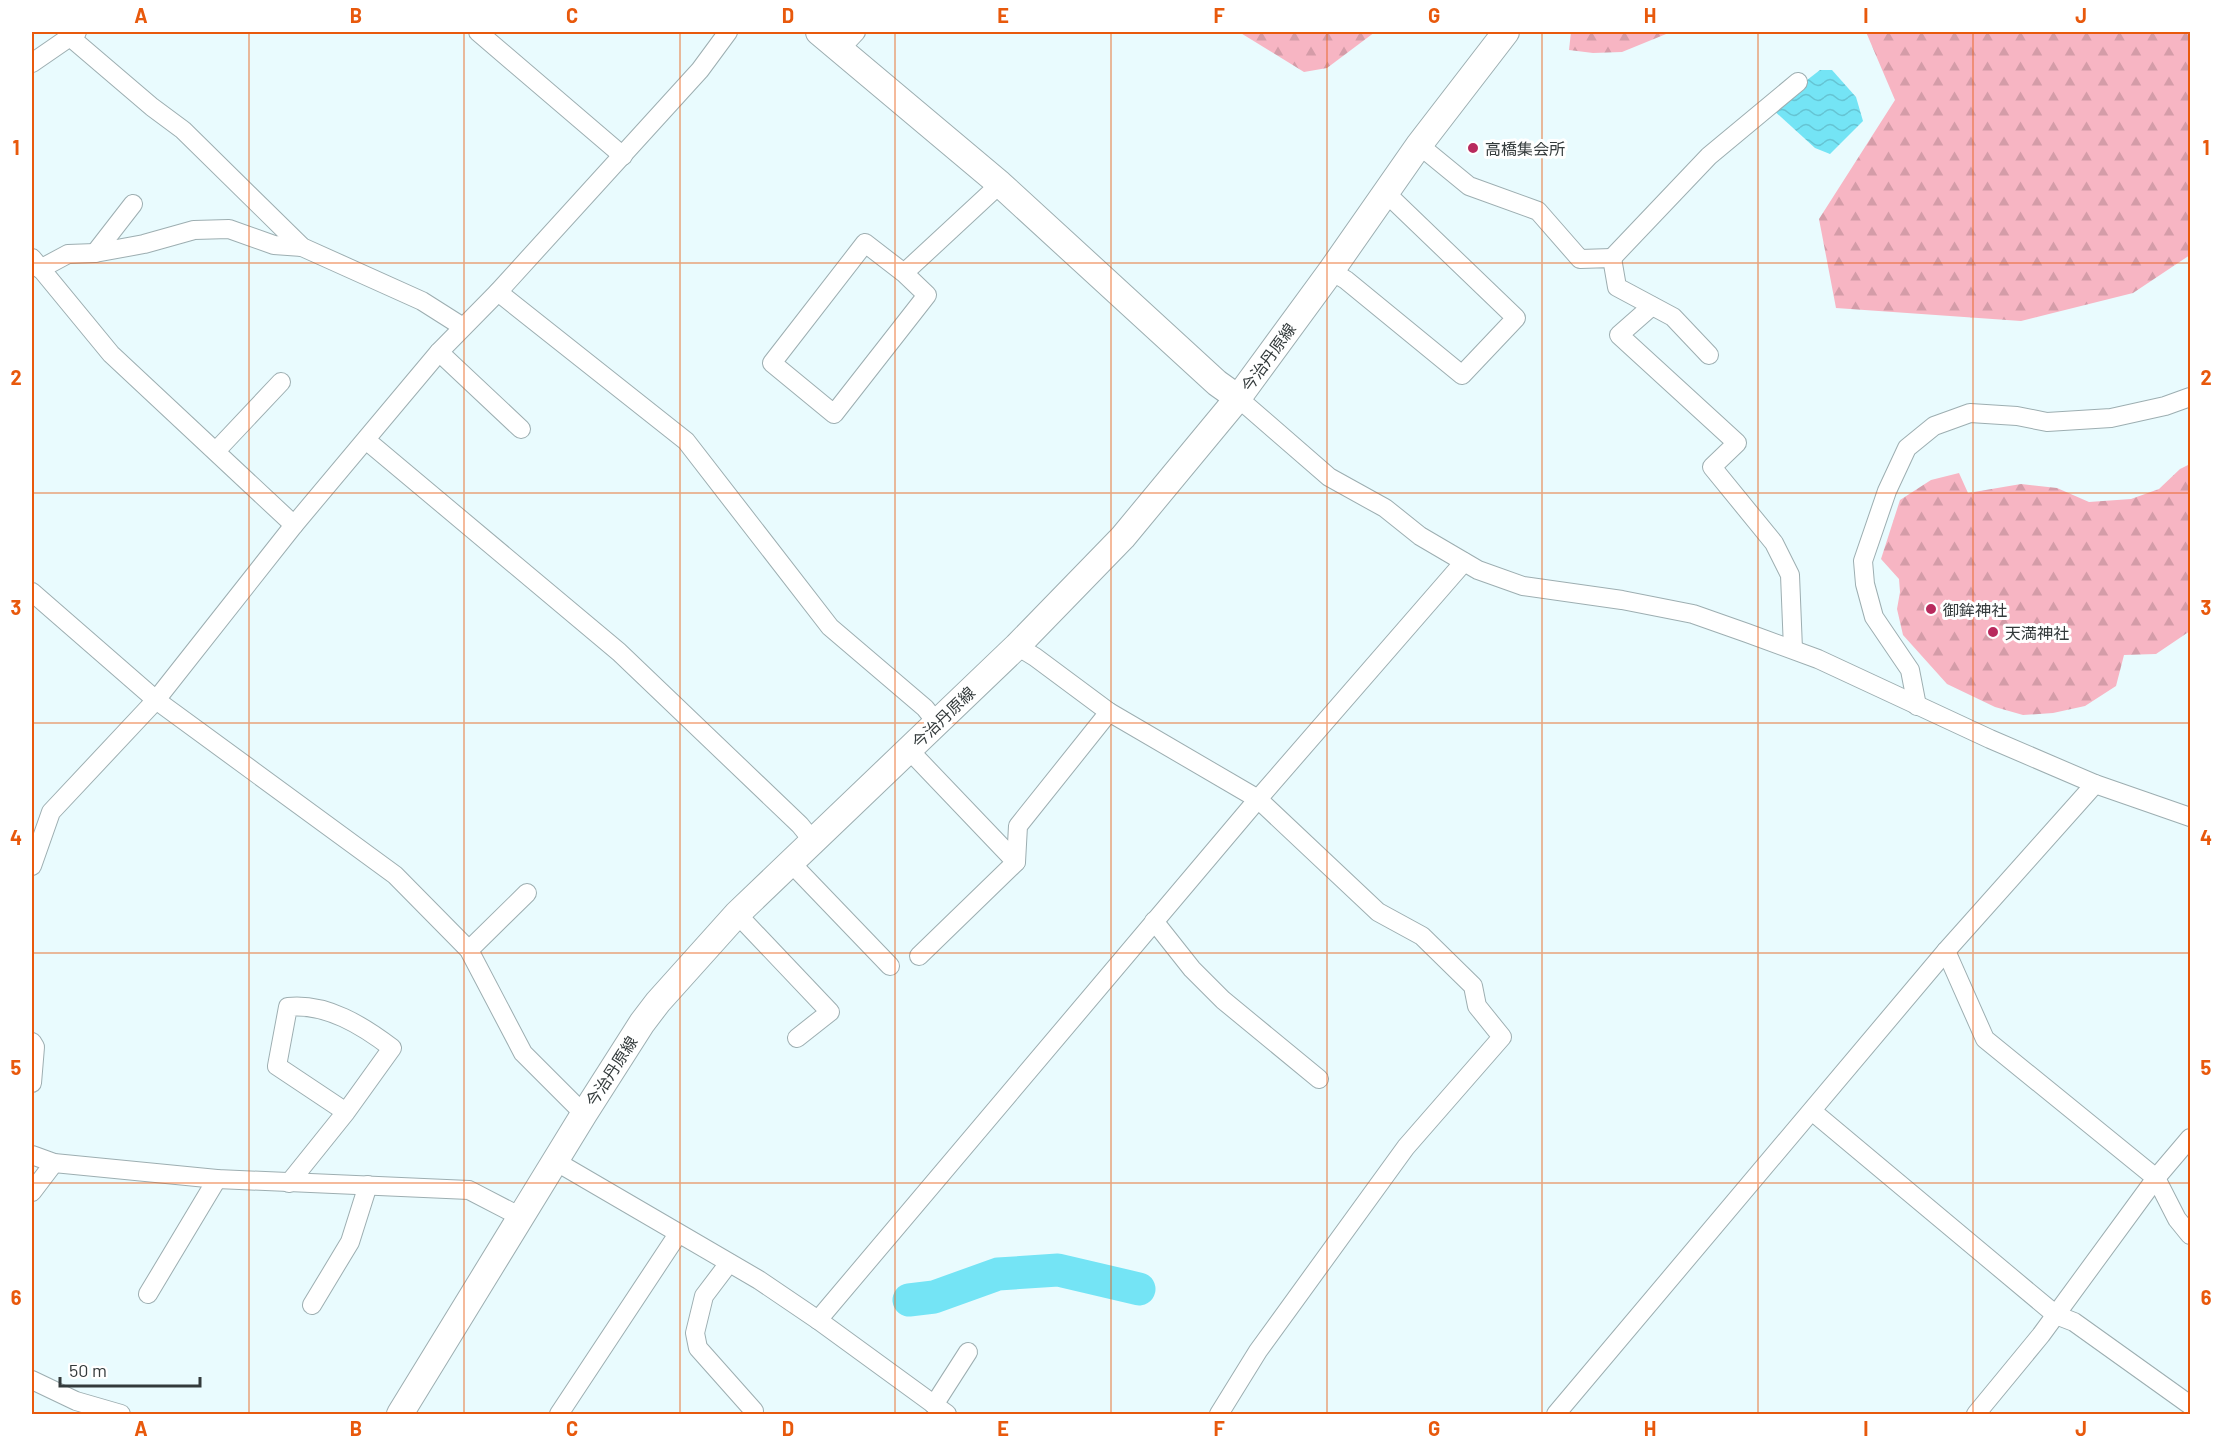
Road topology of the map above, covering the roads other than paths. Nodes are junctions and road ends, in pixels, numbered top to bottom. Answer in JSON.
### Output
{"nodes":[{"id":1,"x":478,"y":32,"type":"edge"},
{"id":2,"x":728,"y":32,"type":"edge"},
{"id":3,"x":819,"y":32,"type":"edge"},
{"id":4,"x":1506,"y":32,"type":"edge"},
{"id":5,"x":73,"y":34,"type":"edge"},
{"id":6,"x":848,"y":40,"type":"edge"},
{"id":7,"x":32,"y":63,"type":"edge"},
{"id":8,"x":1798,"y":82,"type":"dead end"},
{"id":9,"x":1419,"y":145,"type":"junction"},
{"id":10,"x":623,"y":156,"type":"junction"},
{"id":11,"x":1000,"y":184,"type":"junction"},
{"id":12,"x":1387,"y":194,"type":"junction"},
{"id":13,"x":133,"y":204,"type":"dead end"},
{"id":14,"x":302,"y":247,"type":"junction"},
{"id":15,"x":95,"y":253,"type":"junction"},
{"id":16,"x":1612,"y":258,"type":"junction"},
{"id":17,"x":36,"y":263,"type":"edge"},
{"id":18,"x":1331,"y":271,"type":"junction"},
{"id":19,"x":904,"y":273,"type":"junction"},
{"id":20,"x":498,"y":292,"type":"junction"},
{"id":21,"x":1652,"y":306,"type":"junction"},
{"id":22,"x":463,"y":327,"type":"junction"},
{"id":23,"x":439,"y":352,"type":"junction"},
{"id":24,"x":1709,"y":355,"type":"dead end"},
{"id":25,"x":280,"y":382,"type":"dead end"},
{"id":26,"x":2190,"y":397,"type":"edge"},
{"id":27,"x":1238,"y":398,"type":"junction"},
{"id":28,"x":521,"y":429,"type":"dead end"},
{"id":29,"x":366,"y":440,"type":"junction"},
{"id":30,"x":216,"y":451,"type":"junction"},
{"id":31,"x":294,"y":525,"type":"junction"},
{"id":32,"x":1464,"y":562,"type":"junction"},
{"id":33,"x":32,"y":592,"type":"edge"},
{"id":34,"x":1017,"y":646,"type":"junction"},
{"id":35,"x":1793,"y":649,"type":"junction"},
{"id":36,"x":156,"y":700,"type":"junction"},
{"id":37,"x":1917,"y":706,"type":"junction"},
{"id":38,"x":1109,"y":712,"type":"junction"},
{"id":39,"x":938,"y":723,"type":"junction"},
{"id":40,"x":909,"y":750,"type":"junction"},
{"id":41,"x":2095,"y":784,"type":"junction"},
{"id":42,"x":1258,"y":799,"type":"junction"},
{"id":43,"x":2190,"y":817,"type":"edge"},
{"id":44,"x":813,"y":841,"type":"junction"},
{"id":45,"x":1016,"y":862,"type":"junction"},
{"id":46,"x":791,"y":863,"type":"junction"},
{"id":47,"x":32,"y":866,"type":"edge"},
{"id":48,"x":527,"y":894,"type":"dead end"},
{"id":49,"x":737,"y":914,"type":"junction"},
{"id":50,"x":1155,"y":921,"type":"junction"},
{"id":51,"x":469,"y":950,"type":"junction"},
{"id":52,"x":1946,"y":951,"type":"junction"},
{"id":53,"x":919,"y":956,"type":"dead end"},
{"id":54,"x":890,"y":966,"type":"dead end"},
{"id":55,"x":797,"y":1038,"type":"dead end"},
{"id":56,"x":32,"y":1042,"type":"edge"},
{"id":57,"x":1320,"y":1079,"type":"dead end"},
{"id":58,"x":32,"y":1083,"type":"edge"},
{"id":59,"x":1812,"y":1110,"type":"junction"},
{"id":60,"x":346,"y":1112,"type":"junction"},
{"id":61,"x":584,"y":1114,"type":"junction"},
{"id":62,"x":2190,"y":1138,"type":"edge"},
{"id":63,"x":32,"y":1155,"type":"edge"},
{"id":64,"x":555,"y":1161,"type":"junction"},
{"id":65,"x":54,"y":1163,"type":"junction"},
{"id":66,"x":2156,"y":1178,"type":"junction"},
{"id":67,"x":217,"y":1179,"type":"junction"},
{"id":68,"x":289,"y":1183,"type":"junction"},
{"id":69,"x":368,"y":1185,"type":"junction"},
{"id":70,"x":32,"y":1192,"type":"edge"},
{"id":71,"x":521,"y":1216,"type":"junction"},
{"id":72,"x":678,"y":1234,"type":"junction"},
{"id":73,"x":2190,"y":1235,"type":"edge"},
{"id":74,"x":729,"y":1263,"type":"junction"},
{"id":75,"x":148,"y":1294,"type":"dead end"},
{"id":76,"x":312,"y":1305,"type":"dead end"},
{"id":77,"x":2056,"y":1315,"type":"junction"},
{"id":78,"x":818,"y":1320,"type":"junction"},
{"id":79,"x":968,"y":1352,"type":"dead end"},
{"id":80,"x":32,"y":1380,"type":"edge"},
{"id":81,"x":2190,"y":1405,"type":"edge"},
{"id":82,"x":754,"y":1411,"type":"dead end"},
{"id":83,"x":940,"y":1411,"type":"edge"},
{"id":84,"x":121,"y":1414,"type":"edge"},
{"id":85,"x":400,"y":1414,"type":"edge"},
{"id":86,"x":559,"y":1414,"type":"edge"},
{"id":87,"x":1219,"y":1414,"type":"edge"},
{"id":88,"x":1557,"y":1414,"type":"edge"},
{"id":89,"x":1976,"y":1414,"type":"edge"}],
"edges":[{"from":1,"to":10,"type":"street"},
{"from":2,"to":10,"type":"street"},
{"from":3,"to":6,"type":"main road"},
{"from":4,"to":9,"type":"main road","name":"今治丹原線"},
{"from":5,"to":7,"type":"street"},
{"from":5,"to":14,"type":"street"},
{"from":6,"to":11,"type":"main road"},
{"from":8,"to":16,"type":"street"},
{"from":9,"to":12,"type":"main road","name":"今治丹原線"},
{"from":9,"to":16,"type":"street"},
{"from":10,"to":20,"type":"street"},
{"from":11,"to":19,"type":"street"},
{"from":11,"to":27,"type":"main road"},
{"from":12,"to":18,"type":"main road","name":"今治丹原線"},
{"from":12,"to":18,"type":"street"},
{"from":13,"to":15,"type":"street"},
{"from":14,"to":15,"type":"street"},
{"from":14,"to":22,"type":"street"},
{"from":15,"to":17,"type":"street"},
{"from":16,"to":21,"type":"street"},
{"from":17,"to":30,"type":"street"},
{"from":18,"to":27,"type":"main road","name":"今治丹原線"},
{"from":19,"to":19,"type":"street"},
{"from":20,"to":22,"type":"street"},
{"from":20,"to":39,"type":"street"},
{"from":21,"to":24,"type":"street"},
{"from":21,"to":35,"type":"street"},
{"from":22,"to":23,"type":"street"},
{"from":23,"to":28,"type":"street"},
{"from":23,"to":29,"type":"street"},
{"from":25,"to":30,"type":"street"},
{"from":26,"to":37,"type":"street"},
{"from":27,"to":32,"type":"street"},
{"from":27,"to":34,"type":"main road","name":"今治丹原線"},
{"from":29,"to":31,"type":"street"},
{"from":29,"to":44,"type":"street"},
{"from":30,"to":31,"type":"street"},
{"from":31,"to":36,"type":"street"},
{"from":32,"to":35,"type":"street"},
{"from":32,"to":42,"type":"street"},
{"from":33,"to":36,"type":"street"},
{"from":34,"to":38,"type":"street"},
{"from":34,"to":39,"type":"main road","name":"今治丹原線"},
{"from":35,"to":37,"type":"street"},
{"from":36,"to":47,"type":"street"},
{"from":36,"to":51,"type":"street"},
{"from":37,"to":41,"type":"street"},
{"from":38,"to":42,"type":"street"},
{"from":38,"to":45,"type":"street"},
{"from":39,"to":40,"type":"main road","name":"今治丹原線"},
{"from":40,"to":44,"type":"main road","name":"今治丹原線"},
{"from":40,"to":45,"type":"street"},
{"from":41,"to":43,"type":"street"},
{"from":41,"to":52,"type":"street"},
{"from":42,"to":50,"type":"street"},
{"from":42,"to":87,"type":"street"},
{"from":44,"to":46,"type":"main road","name":"今治丹原線"},
{"from":45,"to":53,"type":"street"},
{"from":46,"to":49,"type":"main road","name":"今治丹原線"},
{"from":46,"to":54,"type":"street"},
{"from":48,"to":51,"type":"street"},
{"from":49,"to":55,"type":"street"},
{"from":49,"to":61,"type":"main road","name":"今治丹原線"},
{"from":50,"to":57,"type":"street"},
{"from":50,"to":78,"type":"street"},
{"from":51,"to":61,"type":"street"},
{"from":52,"to":59,"type":"street"},
{"from":52,"to":66,"type":"street"},
{"from":56,"to":58,"type":"street"},
{"from":59,"to":77,"type":"street"},
{"from":59,"to":88,"type":"street"},
{"from":60,"to":60,"type":"street"},
{"from":60,"to":68,"type":"street"},
{"from":61,"to":64,"type":"main road","name":"今治丹原線"},
{"from":62,"to":66,"type":"street"},
{"from":63,"to":65,"type":"street"},
{"from":64,"to":71,"type":"main road","name":"今治丹原線"},
{"from":64,"to":72,"type":"street"},
{"from":65,"to":67,"type":"street"},
{"from":65,"to":70,"type":"street"},
{"from":66,"to":73,"type":"street"},
{"from":66,"to":77,"type":"street"},
{"from":67,"to":68,"type":"street"},
{"from":67,"to":75,"type":"street"},
{"from":68,"to":69,"type":"street"},
{"from":69,"to":71,"type":"street"},
{"from":69,"to":76,"type":"street"},
{"from":71,"to":85,"type":"main road","name":"今治丹原線"},
{"from":72,"to":74,"type":"street"},
{"from":72,"to":86,"type":"street"},
{"from":74,"to":78,"type":"street"},
{"from":74,"to":82,"type":"street"},
{"from":77,"to":81,"type":"street"},
{"from":77,"to":89,"type":"street"},
{"from":78,"to":83,"type":"street"},
{"from":79,"to":83,"type":"street"},
{"from":80,"to":84,"type":"street"}]}
